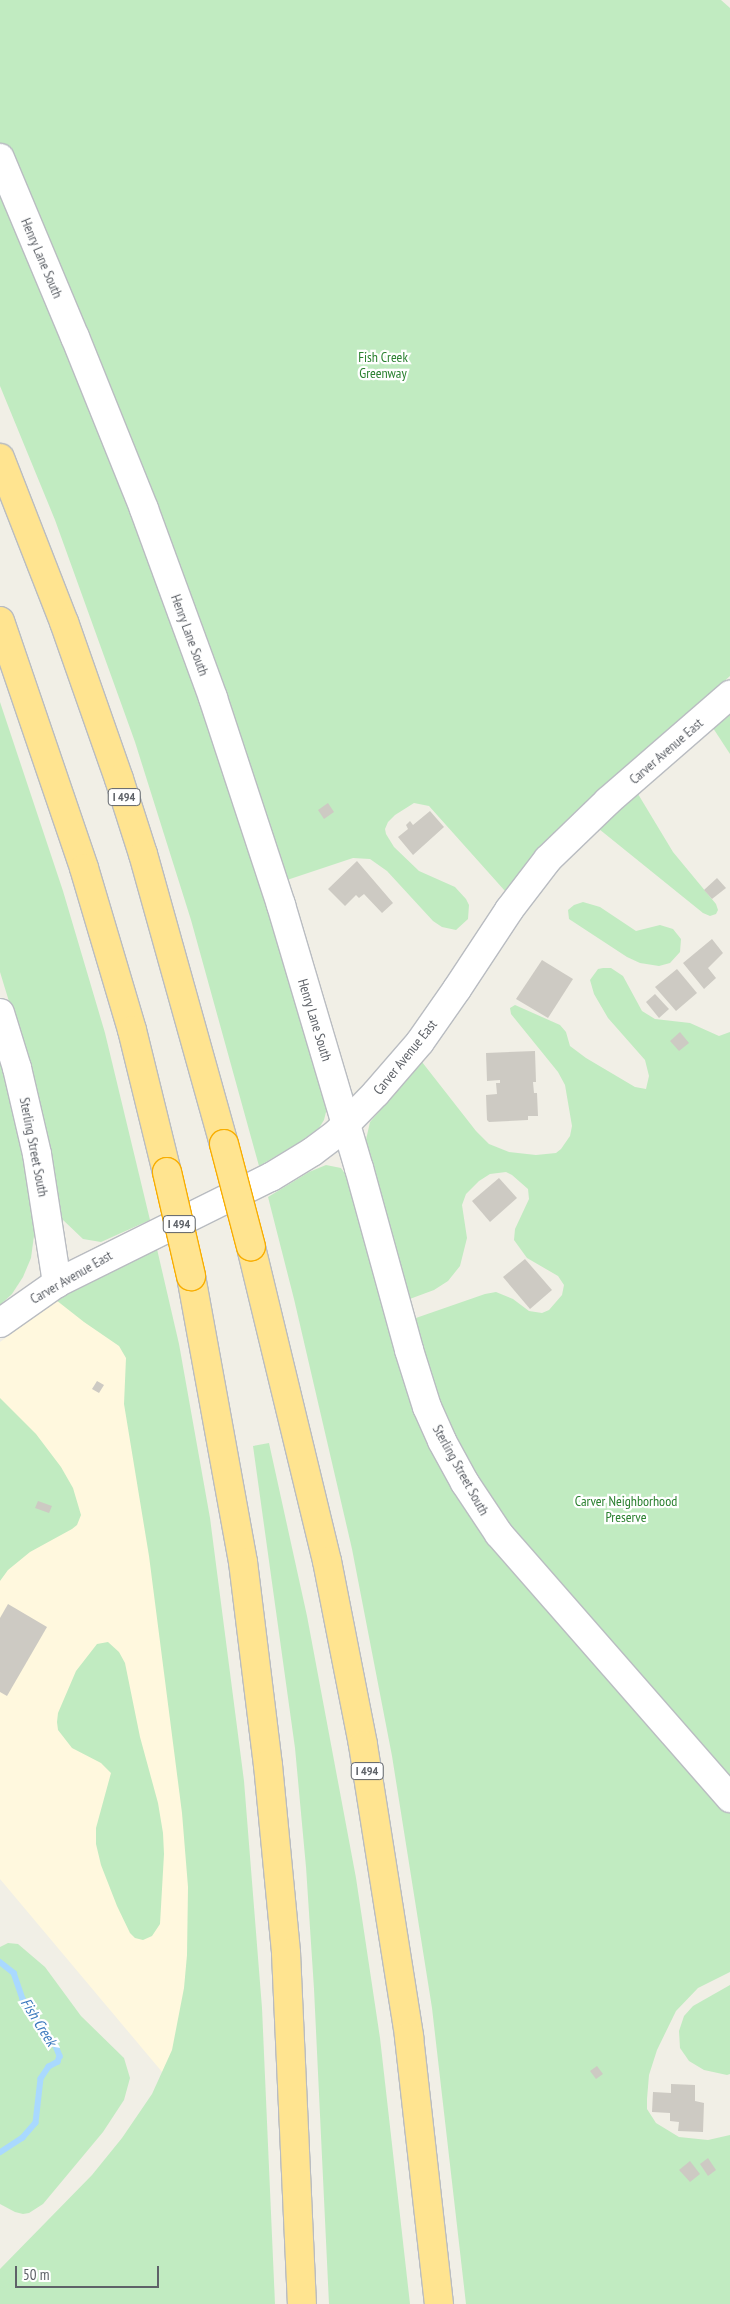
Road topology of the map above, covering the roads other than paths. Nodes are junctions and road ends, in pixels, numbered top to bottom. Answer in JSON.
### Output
{"nodes":[{"id":1,"x":0,"y":158,"type":"edge"},
{"id":2,"x":0,"y":458,"type":"edge"},
{"id":3,"x":0,"y":621,"type":"edge"},
{"id":4,"x":730,"y":695,"type":"edge"},
{"id":5,"x":0,"y":1013,"type":"edge"},
{"id":6,"x":346,"y":1124,"type":"junction"},
{"id":7,"x":57,"y":1283,"type":"junction"},
{"id":8,"x":0,"y":1323,"type":"edge"},
{"id":9,"x":730,"y":1798,"type":"edge"},
{"id":10,"x":302,"y":2304,"type":"edge"},
{"id":11,"x":439,"y":2304,"type":"edge"}],
"edges":[{"from":1,"to":6,"type":"street","name":"Henry Lane South"},
{"from":2,"to":11,"type":"highway","number":"I 494","bridge":true},
{"from":3,"to":10,"type":"highway","number":"I 494","bridge":true},
{"from":4,"to":6,"type":"street","name":"Carver Avenue East"},
{"from":5,"to":7,"type":"street","name":"Sterling Street South"},
{"from":6,"to":7,"type":"street","name":"Carver Avenue East"},
{"from":6,"to":9,"type":"street","name":"Sterling Street South"},
{"from":7,"to":8,"type":"street","name":"Carver Avenue East"}]}
